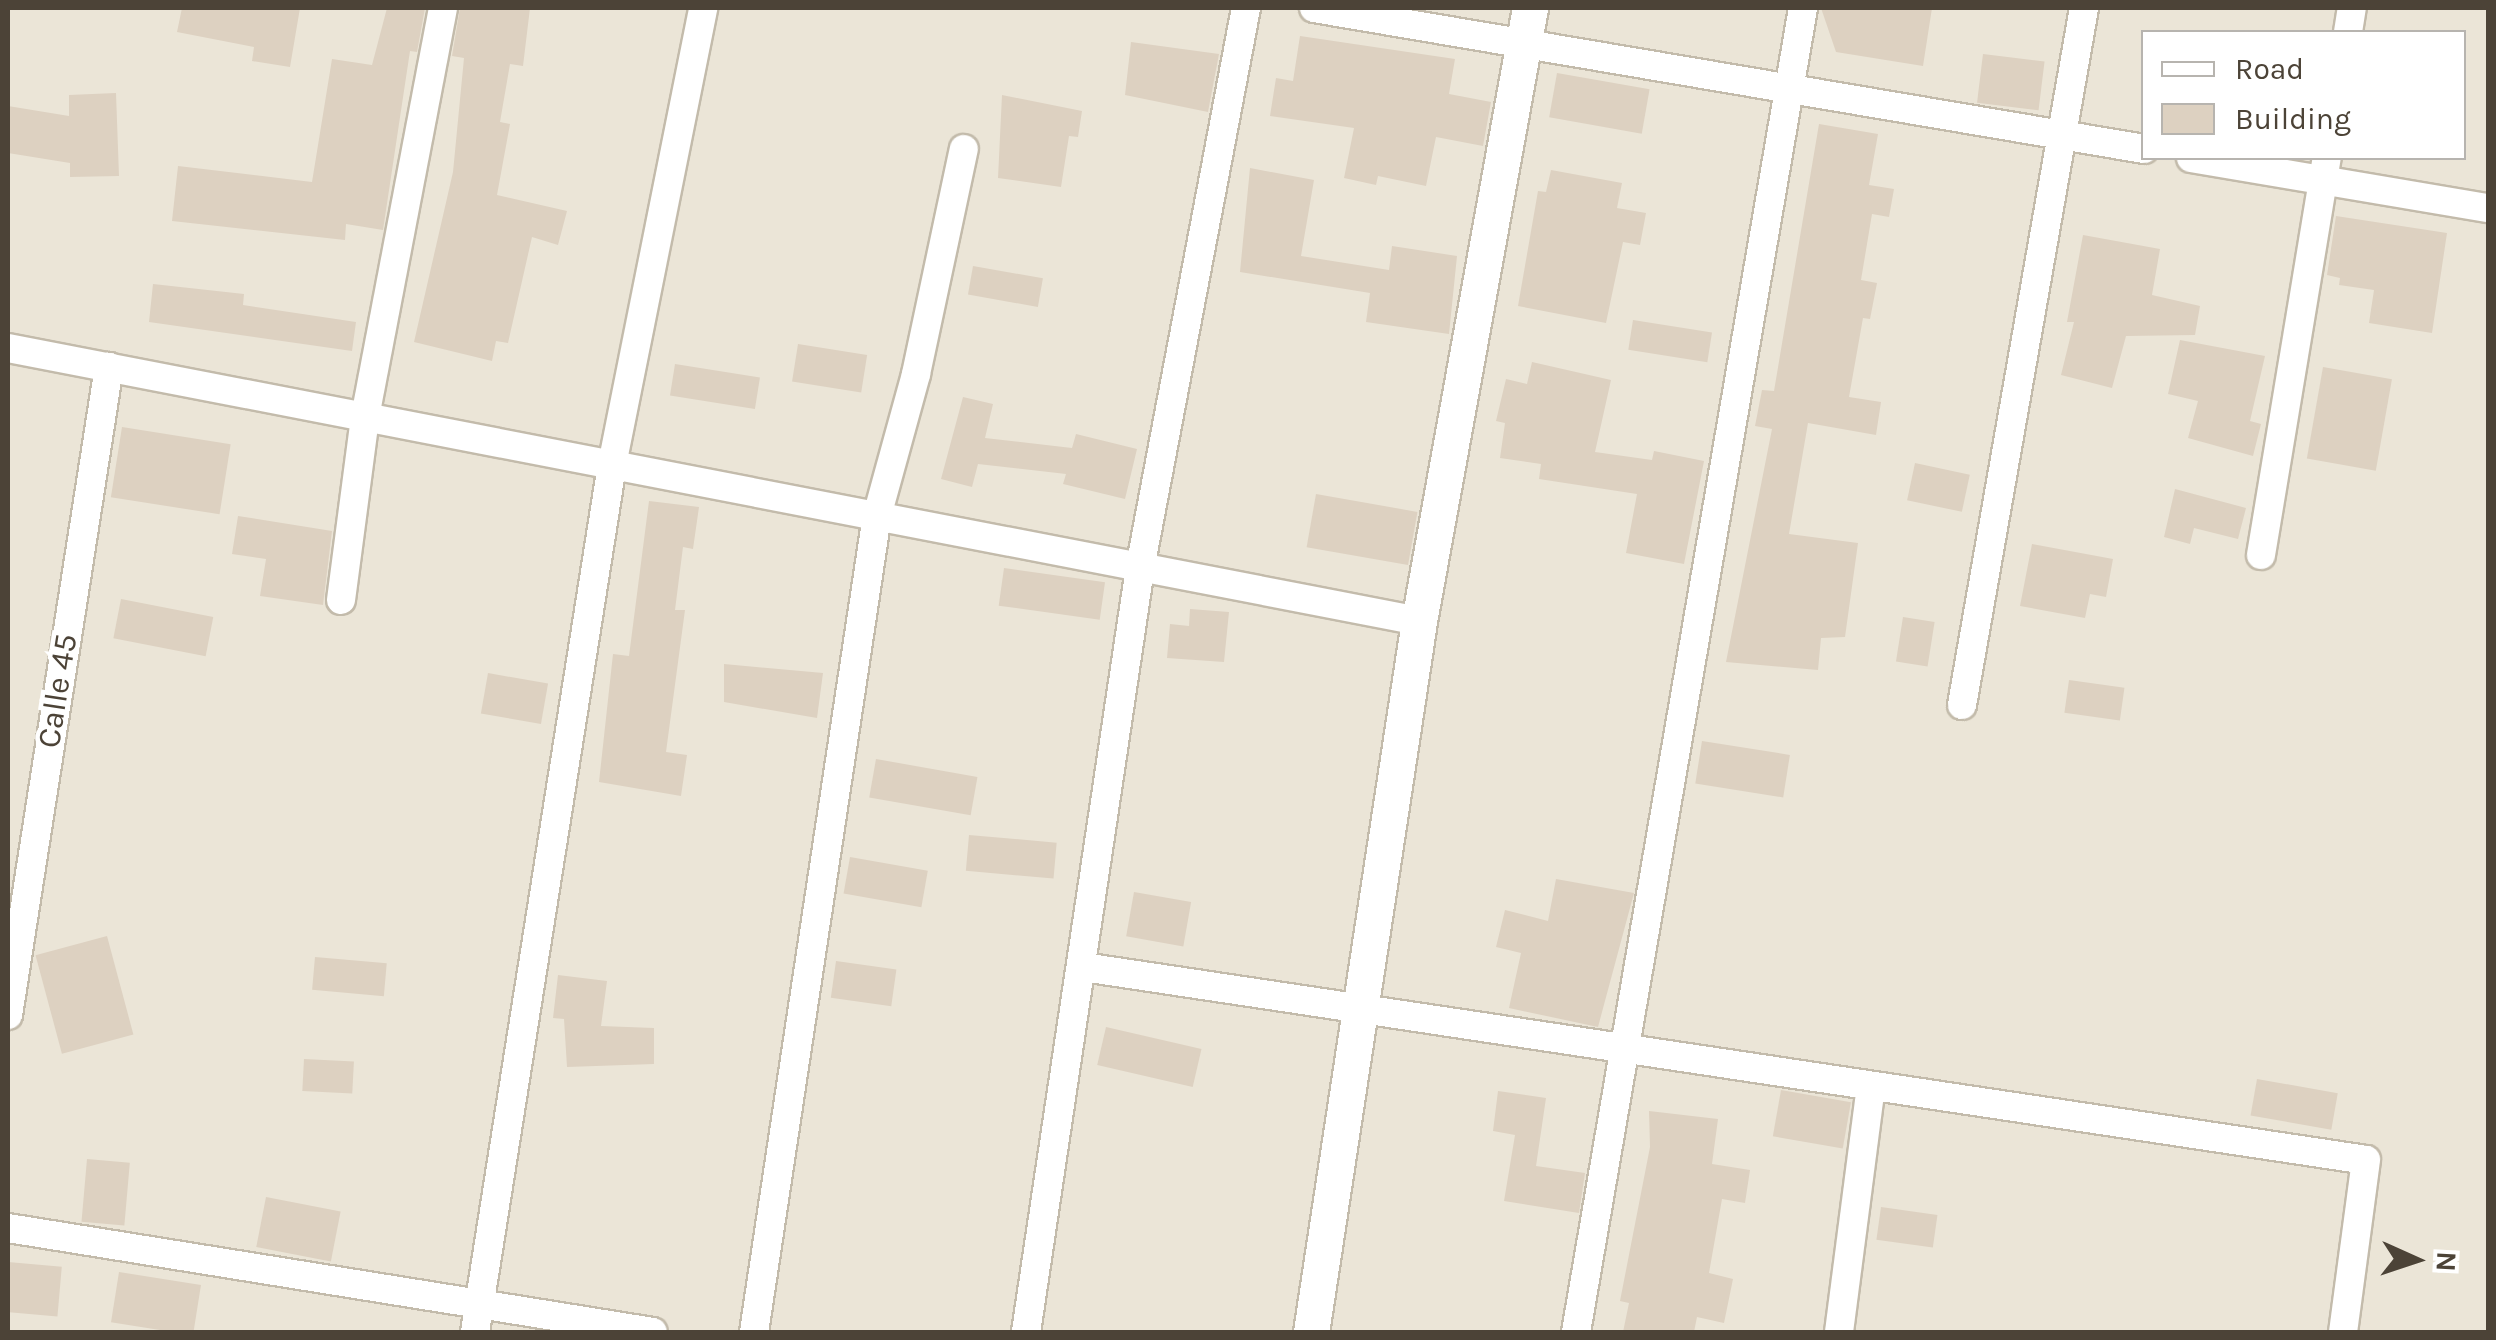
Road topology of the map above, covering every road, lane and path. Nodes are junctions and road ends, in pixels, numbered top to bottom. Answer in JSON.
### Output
{"nodes":[{"id":1,"x":443,"y":8,"type":"edge"},
{"id":2,"x":703,"y":8,"type":"edge"},
{"id":3,"x":1246,"y":8,"type":"edge"},
{"id":4,"x":1314,"y":8,"type":"edge"},
{"id":5,"x":1530,"y":8,"type":"edge"},
{"id":6,"x":1803,"y":8,"type":"edge"},
{"id":7,"x":2084,"y":8,"type":"edge"},
{"id":8,"x":1524,"y":44,"type":"junction"},
{"id":9,"x":1789,"y":89,"type":"junction"},
{"id":10,"x":2062,"y":136,"type":"junction"},
{"id":11,"x":964,"y":149,"type":"dead end"},
{"id":12,"x":2141,"y":149,"type":"edge"},
{"id":13,"x":2215,"y":160,"type":"edge"},
{"id":14,"x":2325,"y":169,"type":"edge"},
{"id":15,"x":2488,"y":208,"type":"edge"},
{"id":16,"x":8,"y":348,"type":"edge"},
{"id":17,"x":109,"y":367,"type":"junction"},
{"id":18,"x":365,"y":417,"type":"junction"},
{"id":19,"x":612,"y":465,"type":"junction"},
{"id":20,"x":876,"y":516,"type":"junction"},
{"id":21,"x":2261,"y":556,"type":"dead end"},
{"id":22,"x":1140,"y":568,"type":"junction"},
{"id":23,"x":341,"y":600,"type":"dead end"},
{"id":24,"x":1419,"y":621,"type":"junction"},
{"id":25,"x":1962,"y":706,"type":"dead end"},
{"id":26,"x":1083,"y":967,"type":"junction"},
{"id":27,"x":1364,"y":1009,"type":"junction"},
{"id":28,"x":8,"y":1015,"type":"edge"},
{"id":29,"x":1625,"y":1048,"type":"junction"},
{"id":30,"x":1871,"y":1086,"type":"junction"},
{"id":31,"x":8,"y":1228,"type":"edge"},
{"id":32,"x":479,"y":1304,"type":"junction"},
{"id":33,"x":475,"y":1332,"type":"edge"},
{"id":34,"x":653,"y":1332,"type":"edge"},
{"id":35,"x":754,"y":1332,"type":"edge"},
{"id":36,"x":1026,"y":1332,"type":"edge"},
{"id":37,"x":1312,"y":1332,"type":"edge"},
{"id":38,"x":1576,"y":1332,"type":"edge"},
{"id":39,"x":1839,"y":1332,"type":"edge"},
{"id":40,"x":2343,"y":1332,"type":"edge"}],
"edges":[{"from":1,"to":18,"type":"street"},
{"from":2,"to":19,"type":"street"},
{"from":3,"to":22,"type":"street"},
{"from":4,"to":8,"type":"street"},
{"from":5,"to":8,"type":"street"},
{"from":6,"to":9,"type":"street"},
{"from":7,"to":10,"type":"street"},
{"from":8,"to":9,"type":"street"},
{"from":8,"to":24,"type":"street"},
{"from":9,"to":10,"type":"street"},
{"from":9,"to":29,"type":"street"},
{"from":10,"to":12,"type":"street"},
{"from":10,"to":25,"type":"street"},
{"from":11,"to":20,"type":"street"},
{"from":13,"to":14,"type":"street"},
{"from":14,"to":15,"type":"street"},
{"from":14,"to":21,"type":"street"},
{"from":16,"to":17,"type":"street"},
{"from":17,"to":18,"type":"street"},
{"from":17,"to":28,"type":"street","name":"Calle 45"},
{"from":18,"to":19,"type":"street"},
{"from":18,"to":23,"type":"street"},
{"from":19,"to":20,"type":"street"},
{"from":19,"to":32,"type":"street"},
{"from":20,"to":22,"type":"street"},
{"from":20,"to":35,"type":"street"},
{"from":22,"to":24,"type":"street"},
{"from":22,"to":26,"type":"street"},
{"from":24,"to":27,"type":"street"},
{"from":26,"to":27,"type":"street"},
{"from":26,"to":36,"type":"street"},
{"from":27,"to":29,"type":"street"},
{"from":27,"to":37,"type":"street"},
{"from":29,"to":30,"type":"street"},
{"from":29,"to":38,"type":"street"},
{"from":30,"to":39,"type":"street"},
{"from":30,"to":40,"type":"street"},
{"from":31,"to":32,"type":"street"},
{"from":32,"to":33,"type":"street"},
{"from":32,"to":34,"type":"street"}]}
